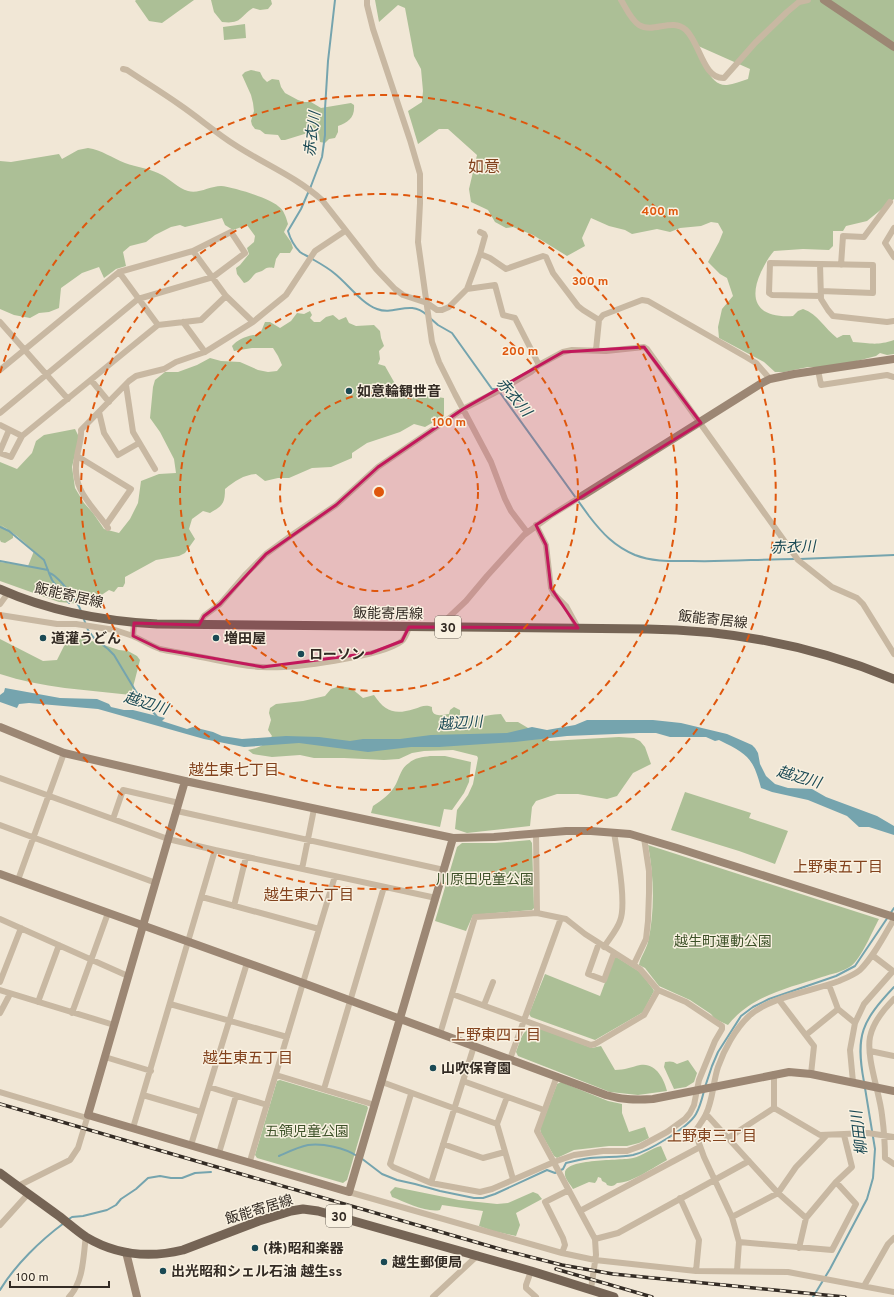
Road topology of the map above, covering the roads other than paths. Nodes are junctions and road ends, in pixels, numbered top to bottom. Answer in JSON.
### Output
{"nodes":[{"id":1,"x":367,"y":0,"type":"edge"},
{"id":2,"x":622,"y":0,"type":"edge"},
{"id":3,"x":808,"y":0,"type":"edge"},
{"id":4,"x":824,"y":0,"type":"edge"},
{"id":5,"x":894,"y":47,"type":"edge"},
{"id":6,"x":123,"y":69,"type":"dead end"},
{"id":7,"x":890,"y":202,"type":"dead end"},
{"id":8,"x":894,"y":228,"type":"edge"},
{"id":9,"x":345,"y":231,"type":"junction"},
{"id":10,"x":480,"y":232,"type":"dead end"},
{"id":11,"x":193,"y":251,"type":"junction"},
{"id":12,"x":480,"y":254,"type":"junction"},
{"id":13,"x":894,"y":257,"type":"edge"},
{"id":14,"x":820,"y":264,"type":"junction"},
{"id":15,"x":841,"y":265,"type":"junction"},
{"id":16,"x":119,"y":272,"type":"junction"},
{"id":17,"x":213,"y":278,"type":"junction"},
{"id":18,"x":467,"y":289,"type":"junction"},
{"id":19,"x":821,"y":294,"type":"junction"},
{"id":20,"x":226,"y":296,"type":"junction"},
{"id":21,"x":138,"y":299,"type":"junction"},
{"id":22,"x":426,"y":303,"type":"junction"},
{"id":23,"x":893,"y":319,"type":"edge"},
{"id":24,"x":599,"y":320,"type":"junction"},
{"id":25,"x":182,"y":322,"type":"junction"},
{"id":26,"x":253,"y":322,"type":"junction"},
{"id":27,"x":1,"y":326,"type":"edge"},
{"id":28,"x":158,"y":326,"type":"junction"},
{"id":29,"x":24,"y":350,"type":"junction"},
{"id":30,"x":596,"y":350,"type":"junction"},
{"id":31,"x":205,"y":352,"type":"junction"},
{"id":32,"x":894,"y":359,"type":"edge"},
{"id":33,"x":539,"y":366,"type":"junction"},
{"id":34,"x":0,"y":370,"type":"edge"},
{"id":35,"x":818,"y":370,"type":"junction"},
{"id":36,"x":46,"y":374,"type":"junction"},
{"id":37,"x":894,"y":377,"type":"edge"},
{"id":38,"x":91,"y":380,"type":"junction"},
{"id":39,"x":770,"y":380,"type":"junction"},
{"id":40,"x":126,"y":385,"type":"junction"},
{"id":41,"x":68,"y":400,"type":"junction"},
{"id":42,"x":109,"y":402,"type":"junction"},
{"id":43,"x":463,"y":409,"type":"junction"},
{"id":44,"x":99,"y":412,"type":"junction"},
{"id":45,"x":0,"y":413,"type":"edge"},
{"id":46,"x":701,"y":423,"type":"junction"},
{"id":47,"x":0,"y":425,"type":"edge"},
{"id":48,"x":9,"y":430,"type":"junction"},
{"id":49,"x":22,"y":436,"type":"junction"},
{"id":50,"x":139,"y":443,"type":"junction"},
{"id":51,"x":0,"y":452,"type":"edge"},
{"id":52,"x":77,"y":456,"type":"junction"},
{"id":53,"x":155,"y":469,"type":"dead end"},
{"id":54,"x":582,"y":496,"type":"joint"},
{"id":55,"x":536,"y":525,"type":"junction"},
{"id":56,"x":527,"y":532,"type":"junction"},
{"id":57,"x":4,"y":591,"type":"edge"},
{"id":58,"x":0,"y":604,"type":"edge"},
{"id":59,"x":0,"y":615,"type":"edge"},
{"id":60,"x":134,"y":623,"type":"junction"},
{"id":61,"x":199,"y":625,"type":"junction"},
{"id":62,"x":408,"y":627,"type":"junction"},
{"id":63,"x":443,"y":627,"type":"junction"},
{"id":64,"x":578,"y":628,"type":"junction"},
{"id":65,"x":133,"y":636,"type":"junction"},
{"id":66,"x":894,"y":654,"type":"edge"},
{"id":67,"x":894,"y":678,"type":"edge"},
{"id":68,"x":0,"y":727,"type":"edge"},
{"id":69,"x":64,"y":753,"type":"junction"},
{"id":70,"x":0,"y":778,"type":"edge"},
{"id":71,"x":185,"y":781,"type":"junction"},
{"id":72,"x":48,"y":795,"type":"junction"},
{"id":73,"x":178,"y":807,"type":"junction"},
{"id":74,"x":314,"y":809,"type":"junction"},
{"id":75,"x":114,"y":819,"type":"junction"},
{"id":76,"x":0,"y":825,"type":"edge"},
{"id":77,"x":614,"y":832,"type":"junction"},
{"id":78,"x":536,"y":833,"type":"junction"},
{"id":79,"x":33,"y":837,"type":"junction"},
{"id":80,"x":454,"y":838,"type":"junction"},
{"id":81,"x":644,"y":838,"type":"junction"},
{"id":82,"x":168,"y":839,"type":"junction"},
{"id":83,"x":308,"y":840,"type":"junction"},
{"id":84,"x":215,"y":850,"type":"junction"},
{"id":85,"x":246,"y":857,"type":"junction"},
{"id":86,"x":302,"y":869,"type":"junction"},
{"id":87,"x":444,"y":870,"type":"junction"},
{"id":88,"x":335,"y":876,"type":"junction"},
{"id":89,"x":1,"y":877,"type":"edge"},
{"id":90,"x":18,"y":880,"type":"junction"},
{"id":91,"x":156,"y":883,"type":"junction"},
{"id":92,"x":384,"y":887,"type":"junction"},
{"id":93,"x":202,"y":897,"type":"junction"},
{"id":94,"x":436,"y":898,"type":"junction"},
{"id":95,"x":234,"y":906,"type":"junction"},
{"id":96,"x":108,"y":913,"type":"junction"},
{"id":97,"x":537,"y":913,"type":"junction"},
{"id":98,"x":561,"y":918,"type":"junction"},
{"id":99,"x":894,"y":918,"type":"edge"},
{"id":100,"x":0,"y":919,"type":"edge"},
{"id":101,"x":143,"y":926,"type":"junction"},
{"id":102,"x":21,"y":928,"type":"junction"},
{"id":103,"x":319,"y":929,"type":"junction"},
{"id":104,"x":188,"y":942,"type":"junction"},
{"id":105,"x":59,"y":944,"type":"junction"},
{"id":106,"x":602,"y":945,"type":"junction"},
{"id":107,"x":614,"y":953,"type":"junction"},
{"id":108,"x":872,"y":955,"type":"junction"},
{"id":109,"x":92,"y":959,"type":"junction"},
{"id":110,"x":247,"y":963,"type":"junction"},
{"id":111,"x":634,"y":964,"type":"junction"},
{"id":112,"x":128,"y":976,"type":"junction"},
{"id":113,"x":0,"y":982,"type":"edge"},
{"id":114,"x":493,"y":982,"type":"dead end"},
{"id":115,"x":303,"y":983,"type":"junction"},
{"id":116,"x":829,"y":985,"type":"junction"},
{"id":117,"x":0,"y":990,"type":"edge"},
{"id":118,"x":658,"y":990,"type":"junction"},
{"id":119,"x":10,"y":994,"type":"junction"},
{"id":120,"x":452,"y":994,"type":"junction"},
{"id":121,"x":779,"y":1000,"type":"junction"},
{"id":122,"x":349,"y":1001,"type":"junction"},
{"id":123,"x":38,"y":1002,"type":"junction"},
{"id":124,"x":893,"y":1002,"type":"edge"},
{"id":125,"x":170,"y":1004,"type":"junction"},
{"id":126,"x":484,"y":1005,"type":"junction"},
{"id":127,"x":838,"y":1009,"type":"junction"},
{"id":128,"x":72,"y":1013,"type":"junction"},
{"id":129,"x":0,"y":1014,"type":"edge"},
{"id":130,"x":400,"y":1019,"type":"junction"},
{"id":131,"x":524,"y":1020,"type":"junction"},
{"id":132,"x":229,"y":1021,"type":"junction"},
{"id":133,"x":855,"y":1023,"type":"junction"},
{"id":134,"x":114,"y":1025,"type":"junction"},
{"id":135,"x":440,"y":1034,"type":"junction"},
{"id":136,"x":806,"y":1035,"type":"junction"},
{"id":137,"x":287,"y":1038,"type":"junction"},
{"id":138,"x":474,"y":1046,"type":"junction"},
{"id":139,"x":870,"y":1051,"type":"junction"},
{"id":140,"x":894,"y":1056,"type":"edge"},
{"id":141,"x":105,"y":1057,"type":"junction"},
{"id":142,"x":510,"y":1059,"type":"junction"},
{"id":143,"x":151,"y":1071,"type":"junction"},
{"id":144,"x":774,"y":1074,"type":"junction"},
{"id":145,"x":811,"y":1074,"type":"junction"},
{"id":146,"x":276,"y":1075,"type":"junction"},
{"id":147,"x":557,"y":1076,"type":"junction"},
{"id":148,"x":463,"y":1081,"type":"junction"},
{"id":149,"x":382,"y":1082,"type":"junction"},
{"id":150,"x":856,"y":1083,"type":"junction"},
{"id":151,"x":209,"y":1087,"type":"junction"},
{"id":152,"x":874,"y":1087,"type":"junction"},
{"id":153,"x":706,"y":1088,"type":"junction"},
{"id":154,"x":324,"y":1089,"type":"junction"},
{"id":155,"x":894,"y":1091,"type":"edge"},
{"id":156,"x":0,"y":1092,"type":"edge"},
{"id":157,"x":411,"y":1094,"type":"junction"},
{"id":158,"x":143,"y":1095,"type":"junction"},
{"id":159,"x":236,"y":1096,"type":"junction"},
{"id":160,"x":507,"y":1097,"type":"junction"},
{"id":161,"x":267,"y":1105,"type":"junction"},
{"id":162,"x":375,"y":1105,"type":"junction"},
{"id":163,"x":454,"y":1108,"type":"junction"},
{"id":164,"x":774,"y":1108,"type":"junction"},
{"id":165,"x":544,"y":1110,"type":"junction"},
{"id":166,"x":201,"y":1112,"type":"junction"},
{"id":167,"x":706,"y":1114,"type":"junction"},
{"id":168,"x":88,"y":1116,"type":"junction"},
{"id":169,"x":497,"y":1124,"type":"junction"},
{"id":170,"x":133,"y":1128,"type":"junction"},
{"id":171,"x":844,"y":1134,"type":"junction"},
{"id":172,"x":884,"y":1135,"type":"junction"},
{"id":173,"x":826,"y":1136,"type":"junction"},
{"id":174,"x":894,"y":1137,"type":"edge"},
{"id":175,"x":728,"y":1138,"type":"junction"},
{"id":176,"x":443,"y":1144,"type":"junction"},
{"id":177,"x":191,"y":1145,"type":"junction"},
{"id":178,"x":700,"y":1147,"type":"junction"},
{"id":179,"x":505,"y":1152,"type":"junction"},
{"id":180,"x":219,"y":1153,"type":"junction"},
{"id":181,"x":250,"y":1162,"type":"junction"},
{"id":182,"x":749,"y":1162,"type":"junction"},
{"id":183,"x":555,"y":1164,"type":"junction"},
{"id":184,"x":894,"y":1164,"type":"edge"},
{"id":185,"x":0,"y":1174,"type":"edge"},
{"id":186,"x":513,"y":1179,"type":"junction"},
{"id":187,"x":714,"y":1180,"type":"junction"},
{"id":188,"x":836,"y":1182,"type":"junction"},
{"id":189,"x":431,"y":1183,"type":"junction"},
{"id":190,"x":18,"y":1186,"type":"junction"},
{"id":191,"x":569,"y":1190,"type":"junction"},
{"id":192,"x":349,"y":1192,"type":"junction"},
{"id":193,"x":778,"y":1193,"type":"junction"},
{"id":194,"x":28,"y":1194,"type":"junction"},
{"id":195,"x":680,"y":1198,"type":"junction"},
{"id":196,"x":580,"y":1211,"type":"junction"},
{"id":197,"x":732,"y":1217,"type":"junction"},
{"id":198,"x":806,"y":1218,"type":"junction"},
{"id":199,"x":0,"y":1224,"type":"edge"},
{"id":200,"x":86,"y":1236,"type":"junction"},
{"id":201,"x":894,"y":1238,"type":"edge"},
{"id":202,"x":594,"y":1239,"type":"junction"},
{"id":203,"x":739,"y":1242,"type":"junction"},
{"id":204,"x":799,"y":1248,"type":"junction"},
{"id":205,"x":126,"y":1252,"type":"junction"},
{"id":206,"x":562,"y":1253,"type":"junction"},
{"id":207,"x":478,"y":1255,"type":"junction"},
{"id":208,"x":595,"y":1260,"type":"junction"},
{"id":209,"x":531,"y":1271,"type":"junction"},
{"id":210,"x":696,"y":1271,"type":"junction"},
{"id":211,"x":737,"y":1271,"type":"junction"},
{"id":212,"x":864,"y":1286,"type":"junction"},
{"id":213,"x":591,"y":1289,"type":"junction"},
{"id":214,"x":894,"y":1292,"type":"edge"},
{"id":215,"x":601,"y":1295,"type":"edge"},
{"id":216,"x":69,"y":1297,"type":"edge"},
{"id":217,"x":137,"y":1297,"type":"edge"},
{"id":218,"x":433,"y":1297,"type":"edge"},
{"id":219,"x":536,"y":1297,"type":"edge"},
{"id":220,"x":614,"y":1297,"type":"edge"}],
"edges":[{"from":1,"to":22,"type":"street"},
{"from":2,"to":3,"type":"street"},
{"from":4,"to":5,"type":"street"},
{"from":6,"to":9,"type":"street"},
{"from":7,"to":15,"type":"street"},
{"from":8,"to":13,"type":"street"},
{"from":9,"to":22,"type":"street"},
{"from":9,"to":26,"type":"street"},
{"from":10,"to":12,"type":"street"},
{"from":11,"to":16,"type":"street"},
{"from":11,"to":17,"type":"street"},
{"from":11,"to":17,"type":"street"},
{"from":12,"to":18,"type":"street"},
{"from":12,"to":24,"type":"street"},
{"from":14,"to":15,"type":"street"},
{"from":14,"to":19,"type":"street"},
{"from":14,"to":19,"type":"street"},
{"from":15,"to":19,"type":"street"},
{"from":16,"to":21,"type":"street"},
{"from":16,"to":29,"type":"street"},
{"from":17,"to":20,"type":"street"},
{"from":17,"to":21,"type":"street"},
{"from":18,"to":22,"type":"street"},
{"from":18,"to":33,"type":"street"},
{"from":19,"to":23,"type":"street"},
{"from":20,"to":25,"type":"street"},
{"from":20,"to":26,"type":"street"},
{"from":21,"to":28,"type":"street"},
{"from":21,"to":36,"type":"street"},
{"from":22,"to":43,"type":"street"},
{"from":24,"to":30,"type":"street"},
{"from":24,"to":39,"type":"street"},
{"from":25,"to":28,"type":"street"},
{"from":25,"to":31,"type":"street"},
{"from":26,"to":31,"type":"street"},
{"from":27,"to":29,"type":"street"},
{"from":28,"to":38,"type":"street"},
{"from":29,"to":34,"type":"street"},
{"from":29,"to":36,"type":"street"},
{"from":30,"to":33,"type":"street"},
{"from":30,"to":46,"type":"street"},
{"from":31,"to":40,"type":"street"},
{"from":32,"to":35,"type":"street"},
{"from":33,"to":43,"type":"street"},
{"from":35,"to":37,"type":"street"},
{"from":35,"to":39,"type":"street"},
{"from":36,"to":41,"type":"street"},
{"from":36,"to":45,"type":"street"},
{"from":38,"to":41,"type":"street"},
{"from":38,"to":42,"type":"street"},
{"from":39,"to":46,"type":"street"},
{"from":40,"to":42,"type":"street"},
{"from":40,"to":50,"type":"street"},
{"from":41,"to":49,"type":"street"},
{"from":42,"to":44,"type":"street"},
{"from":43,"to":56,"type":"street"},
{"from":43,"to":61,"type":"street"},
{"from":44,"to":50,"type":"street"},
{"from":44,"to":52,"type":"street"},
{"from":46,"to":54,"type":"street"},
{"from":46,"to":66,"type":"street"},
{"from":47,"to":48,"type":"street"},
{"from":48,"to":49,"type":"street"},
{"from":48,"to":51,"type":"street"},
{"from":49,"to":51,"type":"street"},
{"from":50,"to":53,"type":"street"},
{"from":52,"to":52,"type":"street"},
{"from":54,"to":55,"type":"street"},
{"from":55,"to":56,"type":"street"},
{"from":55,"to":64,"type":"street"},
{"from":56,"to":63,"type":"street"},
{"from":57,"to":58,"type":"street"},
{"from":57,"to":60,"type":"main road","name":"飯能寄居線","number":"30"},
{"from":59,"to":65,"type":"street"},
{"from":60,"to":61,"type":"main road","name":"飯能寄居線","number":"30"},
{"from":60,"to":65,"type":"street"},
{"from":61,"to":62,"type":"main road","name":"飯能寄居線","number":"30"},
{"from":62,"to":63,"type":"main road","name":"飯能寄居線","number":"30"},
{"from":62,"to":65,"type":"street"},
{"from":63,"to":64,"type":"main road","name":"飯能寄居線","number":"30"},
{"from":64,"to":67,"type":"main road","name":"飯能寄居線","number":"30"},
{"from":68,"to":69,"type":"street"},
{"from":69,"to":71,"type":"street"},
{"from":69,"to":72,"type":"street"},
{"from":70,"to":72,"type":"street"},
{"from":71,"to":73,"type":"street"},
{"from":71,"to":74,"type":"street"},
{"from":72,"to":75,"type":"street"},
{"from":72,"to":79,"type":"street"},
{"from":73,"to":75,"type":"street"},
{"from":73,"to":82,"type":"street"},
{"from":73,"to":83,"type":"street"},
{"from":74,"to":80,"type":"street"},
{"from":74,"to":83,"type":"street"},
{"from":75,"to":82,"type":"street"},
{"from":76,"to":79,"type":"street"},
{"from":77,"to":78,"type":"street"},
{"from":77,"to":81,"type":"street"},
{"from":77,"to":106,"type":"street"},
{"from":78,"to":80,"type":"street"},
{"from":78,"to":97,"type":"street"},
{"from":79,"to":90,"type":"street"},
{"from":79,"to":91,"type":"street"},
{"from":80,"to":87,"type":"street"},
{"from":81,"to":99,"type":"street"},
{"from":81,"to":111,"type":"street"},
{"from":82,"to":84,"type":"street"},
{"from":82,"to":91,"type":"street"},
{"from":83,"to":86,"type":"street"},
{"from":83,"to":87,"type":"street"},
{"from":84,"to":85,"type":"street"},
{"from":84,"to":93,"type":"street"},
{"from":85,"to":86,"type":"street"},
{"from":85,"to":95,"type":"street"},
{"from":86,"to":88,"type":"street"},
{"from":87,"to":94,"type":"street"},
{"from":88,"to":92,"type":"street"},
{"from":88,"to":103,"type":"street"},
{"from":89,"to":90,"type":"street"},
{"from":90,"to":96,"type":"street"},
{"from":91,"to":101,"type":"street"},
{"from":92,"to":94,"type":"street"},
{"from":92,"to":122,"type":"street"},
{"from":93,"to":95,"type":"street"},
{"from":93,"to":104,"type":"street"},
{"from":94,"to":130,"type":"street"},
{"from":95,"to":103,"type":"street"},
{"from":96,"to":101,"type":"street"},
{"from":96,"to":109,"type":"street"},
{"from":97,"to":98,"type":"street"},
{"from":97,"to":120,"type":"street"},
{"from":98,"to":106,"type":"street"},
{"from":98,"to":131,"type":"street"},
{"from":99,"to":108,"type":"street"},
{"from":100,"to":102,"type":"street"},
{"from":101,"to":104,"type":"street"},
{"from":101,"to":112,"type":"street"},
{"from":102,"to":105,"type":"street"},
{"from":102,"to":113,"type":"street"},
{"from":103,"to":115,"type":"street"},
{"from":104,"to":110,"type":"street"},
{"from":104,"to":125,"type":"street"},
{"from":105,"to":109,"type":"street"},
{"from":105,"to":123,"type":"street"},
{"from":106,"to":107,"type":"street"},
{"from":106,"to":107,"type":"street"},
{"from":107,"to":111,"type":"street"},
{"from":108,"to":116,"type":"street"},
{"from":108,"to":133,"type":"street"},
{"from":109,"to":112,"type":"street"},
{"from":109,"to":128,"type":"street"},
{"from":110,"to":115,"type":"street"},
{"from":110,"to":132,"type":"street"},
{"from":111,"to":118,"type":"street"},
{"from":112,"to":134,"type":"street"},
{"from":114,"to":126,"type":"street"},
{"from":115,"to":122,"type":"street"},
{"from":115,"to":137,"type":"street"},
{"from":116,"to":121,"type":"street"},
{"from":116,"to":127,"type":"street"},
{"from":117,"to":119,"type":"street"},
{"from":118,"to":131,"type":"street"},
{"from":118,"to":153,"type":"street"},
{"from":119,"to":123,"type":"street"},
{"from":119,"to":129,"type":"street"},
{"from":120,"to":126,"type":"street"},
{"from":120,"to":135,"type":"street"},
{"from":121,"to":136,"type":"street"},
{"from":121,"to":153,"type":"street"},
{"from":122,"to":130,"type":"street"},
{"from":122,"to":154,"type":"street"},
{"from":123,"to":128,"type":"street"},
{"from":124,"to":139,"type":"street"},
{"from":125,"to":132,"type":"street"},
{"from":125,"to":143,"type":"street"},
{"from":126,"to":131,"type":"street"},
{"from":127,"to":133,"type":"street"},
{"from":127,"to":136,"type":"street"},
{"from":128,"to":134,"type":"street"},
{"from":130,"to":135,"type":"street"},
{"from":130,"to":149,"type":"street"},
{"from":131,"to":142,"type":"street"},
{"from":132,"to":137,"type":"street"},
{"from":132,"to":151,"type":"street"},
{"from":133,"to":150,"type":"street"},
{"from":134,"to":141,"type":"street"},
{"from":135,"to":138,"type":"street"},
{"from":136,"to":145,"type":"street"},
{"from":137,"to":146,"type":"street"},
{"from":138,"to":142,"type":"street"},
{"from":138,"to":148,"type":"street"},
{"from":139,"to":140,"type":"street"},
{"from":139,"to":152,"type":"street"},
{"from":141,"to":143,"type":"street"},
{"from":141,"to":168,"type":"street"},
{"from":142,"to":147,"type":"street"},
{"from":143,"to":158,"type":"street"},
{"from":144,"to":145,"type":"street"},
{"from":144,"to":153,"type":"street"},
{"from":144,"to":164,"type":"street"},
{"from":145,"to":150,"type":"street"},
{"from":146,"to":154,"type":"street"},
{"from":146,"to":161,"type":"street"},
{"from":147,"to":153,"type":"street"},
{"from":147,"to":165,"type":"street"},
{"from":148,"to":160,"type":"street"},
{"from":148,"to":163,"type":"street"},
{"from":149,"to":157,"type":"street"},
{"from":149,"to":162,"type":"street"},
{"from":150,"to":152,"type":"street"},
{"from":151,"to":159,"type":"street"},
{"from":151,"to":166,"type":"street"},
{"from":152,"to":155,"type":"street"},
{"from":152,"to":172,"type":"street"},
{"from":153,"to":167,"type":"street"},
{"from":153,"to":183,"type":"street"},
{"from":154,"to":162,"type":"street"},
{"from":156,"to":168,"type":"street"},
{"from":157,"to":163,"type":"street"},
{"from":157,"to":189,"type":"street"},
{"from":158,"to":166,"type":"street"},
{"from":158,"to":170,"type":"street"},
{"from":159,"to":161,"type":"street"},
{"from":159,"to":180,"type":"street"},
{"from":160,"to":165,"type":"street"},
{"from":160,"to":169,"type":"street"},
{"from":161,"to":181,"type":"street"},
{"from":162,"to":192,"type":"street"},
{"from":163,"to":169,"type":"street"},
{"from":163,"to":176,"type":"street"},
{"from":164,"to":173,"type":"street"},
{"from":164,"to":175,"type":"street"},
{"from":165,"to":183,"type":"street"},
{"from":166,"to":177,"type":"street"},
{"from":167,"to":175,"type":"street"},
{"from":167,"to":178,"type":"street"},
{"from":168,"to":170,"type":"street"},
{"from":168,"to":190,"type":"street"},
{"from":169,"to":179,"type":"street"},
{"from":170,"to":177,"type":"street"},
{"from":171,"to":172,"type":"street"},
{"from":171,"to":173,"type":"street"},
{"from":171,"to":188,"type":"street"},
{"from":172,"to":174,"type":"street"},
{"from":172,"to":184,"type":"street"},
{"from":173,"to":193,"type":"street"},
{"from":175,"to":182,"type":"street"},
{"from":176,"to":179,"type":"street"},
{"from":176,"to":189,"type":"street"},
{"from":177,"to":180,"type":"street"},
{"from":178,"to":187,"type":"street"},
{"from":178,"to":196,"type":"street"},
{"from":179,"to":186,"type":"street"},
{"from":180,"to":181,"type":"street"},
{"from":181,"to":192,"type":"street"},
{"from":182,"to":187,"type":"street"},
{"from":182,"to":193,"type":"street"},
{"from":183,"to":186,"type":"street"},
{"from":183,"to":191,"type":"street"},
{"from":185,"to":190,"type":"main road","name":"飯能寄居線","number":"30"},
{"from":186,"to":189,"type":"street"},
{"from":187,"to":195,"type":"street"},
{"from":187,"to":197,"type":"street"},
{"from":188,"to":198,"type":"street"},
{"from":188,"to":204,"type":"street"},
{"from":190,"to":194,"type":"main road","name":"飯能寄居線","number":"30"},
{"from":191,"to":196,"type":"street"},
{"from":191,"to":206,"type":"street"},
{"from":192,"to":206,"type":"street"},
{"from":193,"to":197,"type":"street"},
{"from":193,"to":198,"type":"street"},
{"from":194,"to":199,"type":"street"},
{"from":194,"to":200,"type":"main road","name":"飯能寄居線","number":"30"},
{"from":195,"to":202,"type":"street"},
{"from":195,"to":210,"type":"street"},
{"from":196,"to":202,"type":"street"},
{"from":197,"to":203,"type":"street"},
{"from":198,"to":204,"type":"street"},
{"from":200,"to":205,"type":"main road","name":"飯能寄居線","number":"30"},
{"from":200,"to":216,"type":"street"},
{"from":201,"to":212,"type":"street"},
{"from":202,"to":208,"type":"street"},
{"from":203,"to":204,"type":"street"},
{"from":203,"to":211,"type":"street"},
{"from":205,"to":207,"type":"main road","name":"飯能寄居線","number":"30"},
{"from":205,"to":217,"type":"street"},
{"from":206,"to":208,"type":"street"},
{"from":207,"to":209,"type":"main road","name":"飯能寄居線","number":"30"},
{"from":207,"to":218,"type":"street"},
{"from":208,"to":210,"type":"street"},
{"from":208,"to":213,"type":"street"},
{"from":209,"to":213,"type":"main road","name":"飯能寄居線","number":"30"},
{"from":209,"to":219,"type":"street"},
{"from":210,"to":211,"type":"street"},
{"from":211,"to":212,"type":"street"},
{"from":212,"to":214,"type":"street"},
{"from":213,"to":215,"type":"main road","name":"飯能寄居線","number":"30"},
{"from":215,"to":220,"type":"main road","name":"飯能寄居線","number":"30"}]}
